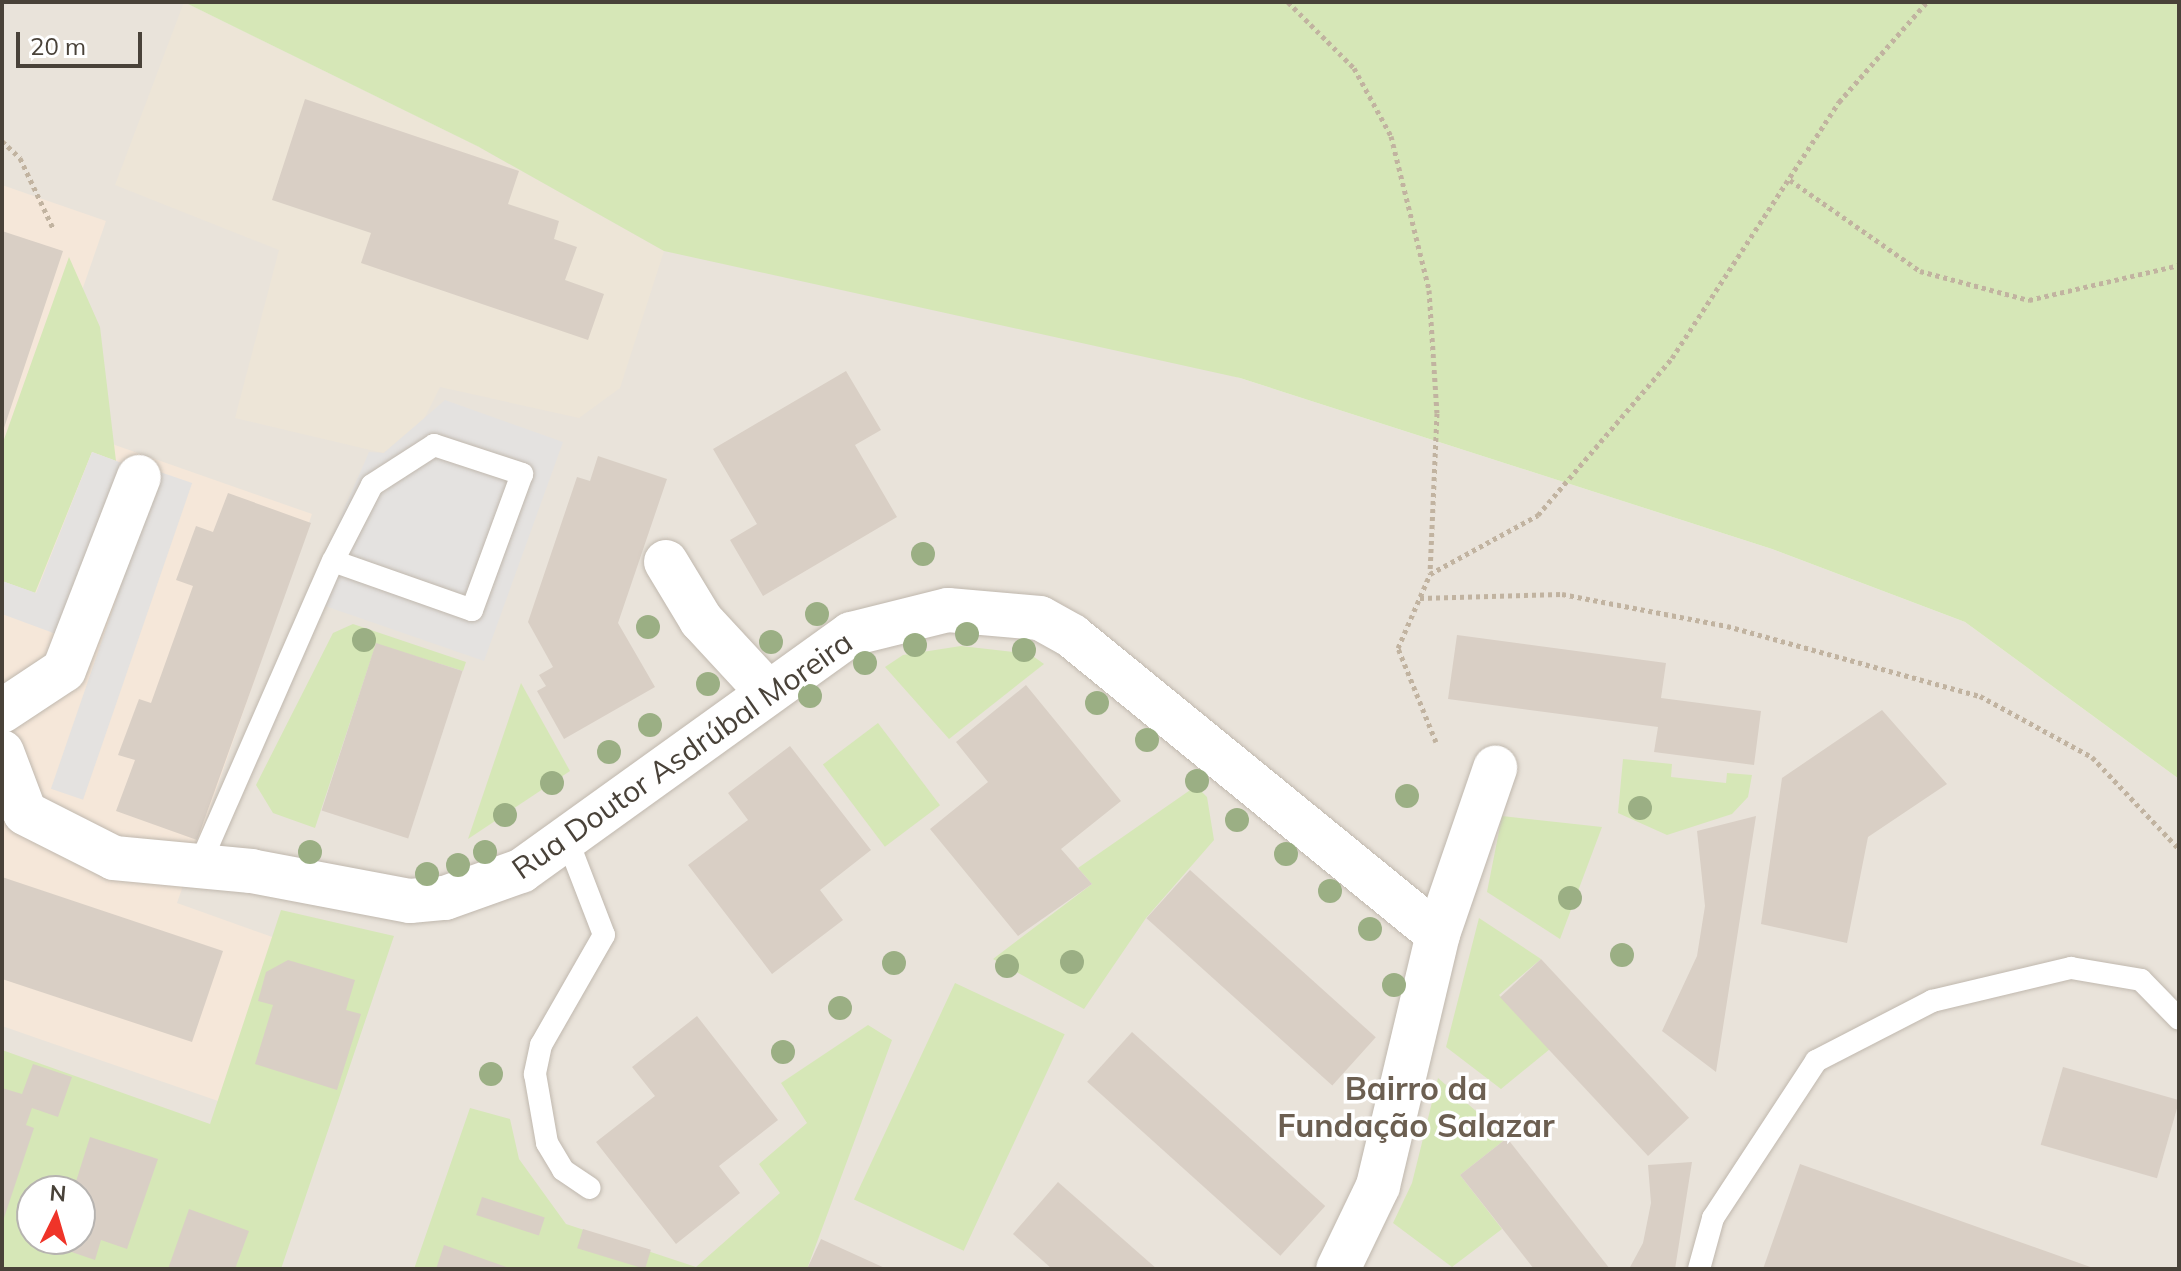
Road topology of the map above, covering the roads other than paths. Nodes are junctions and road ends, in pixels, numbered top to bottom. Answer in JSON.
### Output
{"nodes":[{"id":1,"x":139,"y":477,"type":"dead end"},
{"id":2,"x":333,"y":561,"type":"junction"},
{"id":3,"x":666,"y":562,"type":"dead end"},
{"id":4,"x":765,"y":689,"type":"junction"},
{"id":5,"x":2,"y":711,"type":"edge"},
{"id":6,"x":2,"y":752,"type":"edge"},
{"id":7,"x":1495,"y":768,"type":"dead end"},
{"id":8,"x":567,"y":839,"type":"junction"},
{"id":9,"x":198,"y":868,"type":"junction"},
{"id":10,"x":1438,"y":934,"type":"junction"},
{"id":11,"x":2179,"y":1019,"type":"edge"},
{"id":12,"x":590,"y":1188,"type":"dead end"},
{"id":13,"x":1338,"y":1269,"type":"edge"},
{"id":14,"x":1699,"y":1269,"type":"edge"}],
"edges":[{"from":1,"to":5,"type":"street"},
{"from":2,"to":2,"type":"lane"},
{"from":2,"to":9,"type":"lane"},
{"from":3,"to":4,"type":"street"},
{"from":4,"to":8,"type":"street","name":"Rua Doutor Asdrúbal Moreira"},
{"from":4,"to":10,"type":"street","name":"Rua Doutor Asdrúbal Moreira"},
{"from":6,"to":9,"type":"street","name":"Rua Doutor Asdrúbal Moreira"},
{"from":7,"to":10,"type":"street"},
{"from":8,"to":9,"type":"street","name":"Rua Doutor Asdrúbal Moreira"},
{"from":8,"to":12,"type":"lane"},
{"from":10,"to":13,"type":"street"},
{"from":11,"to":14,"type":"lane"}]}
